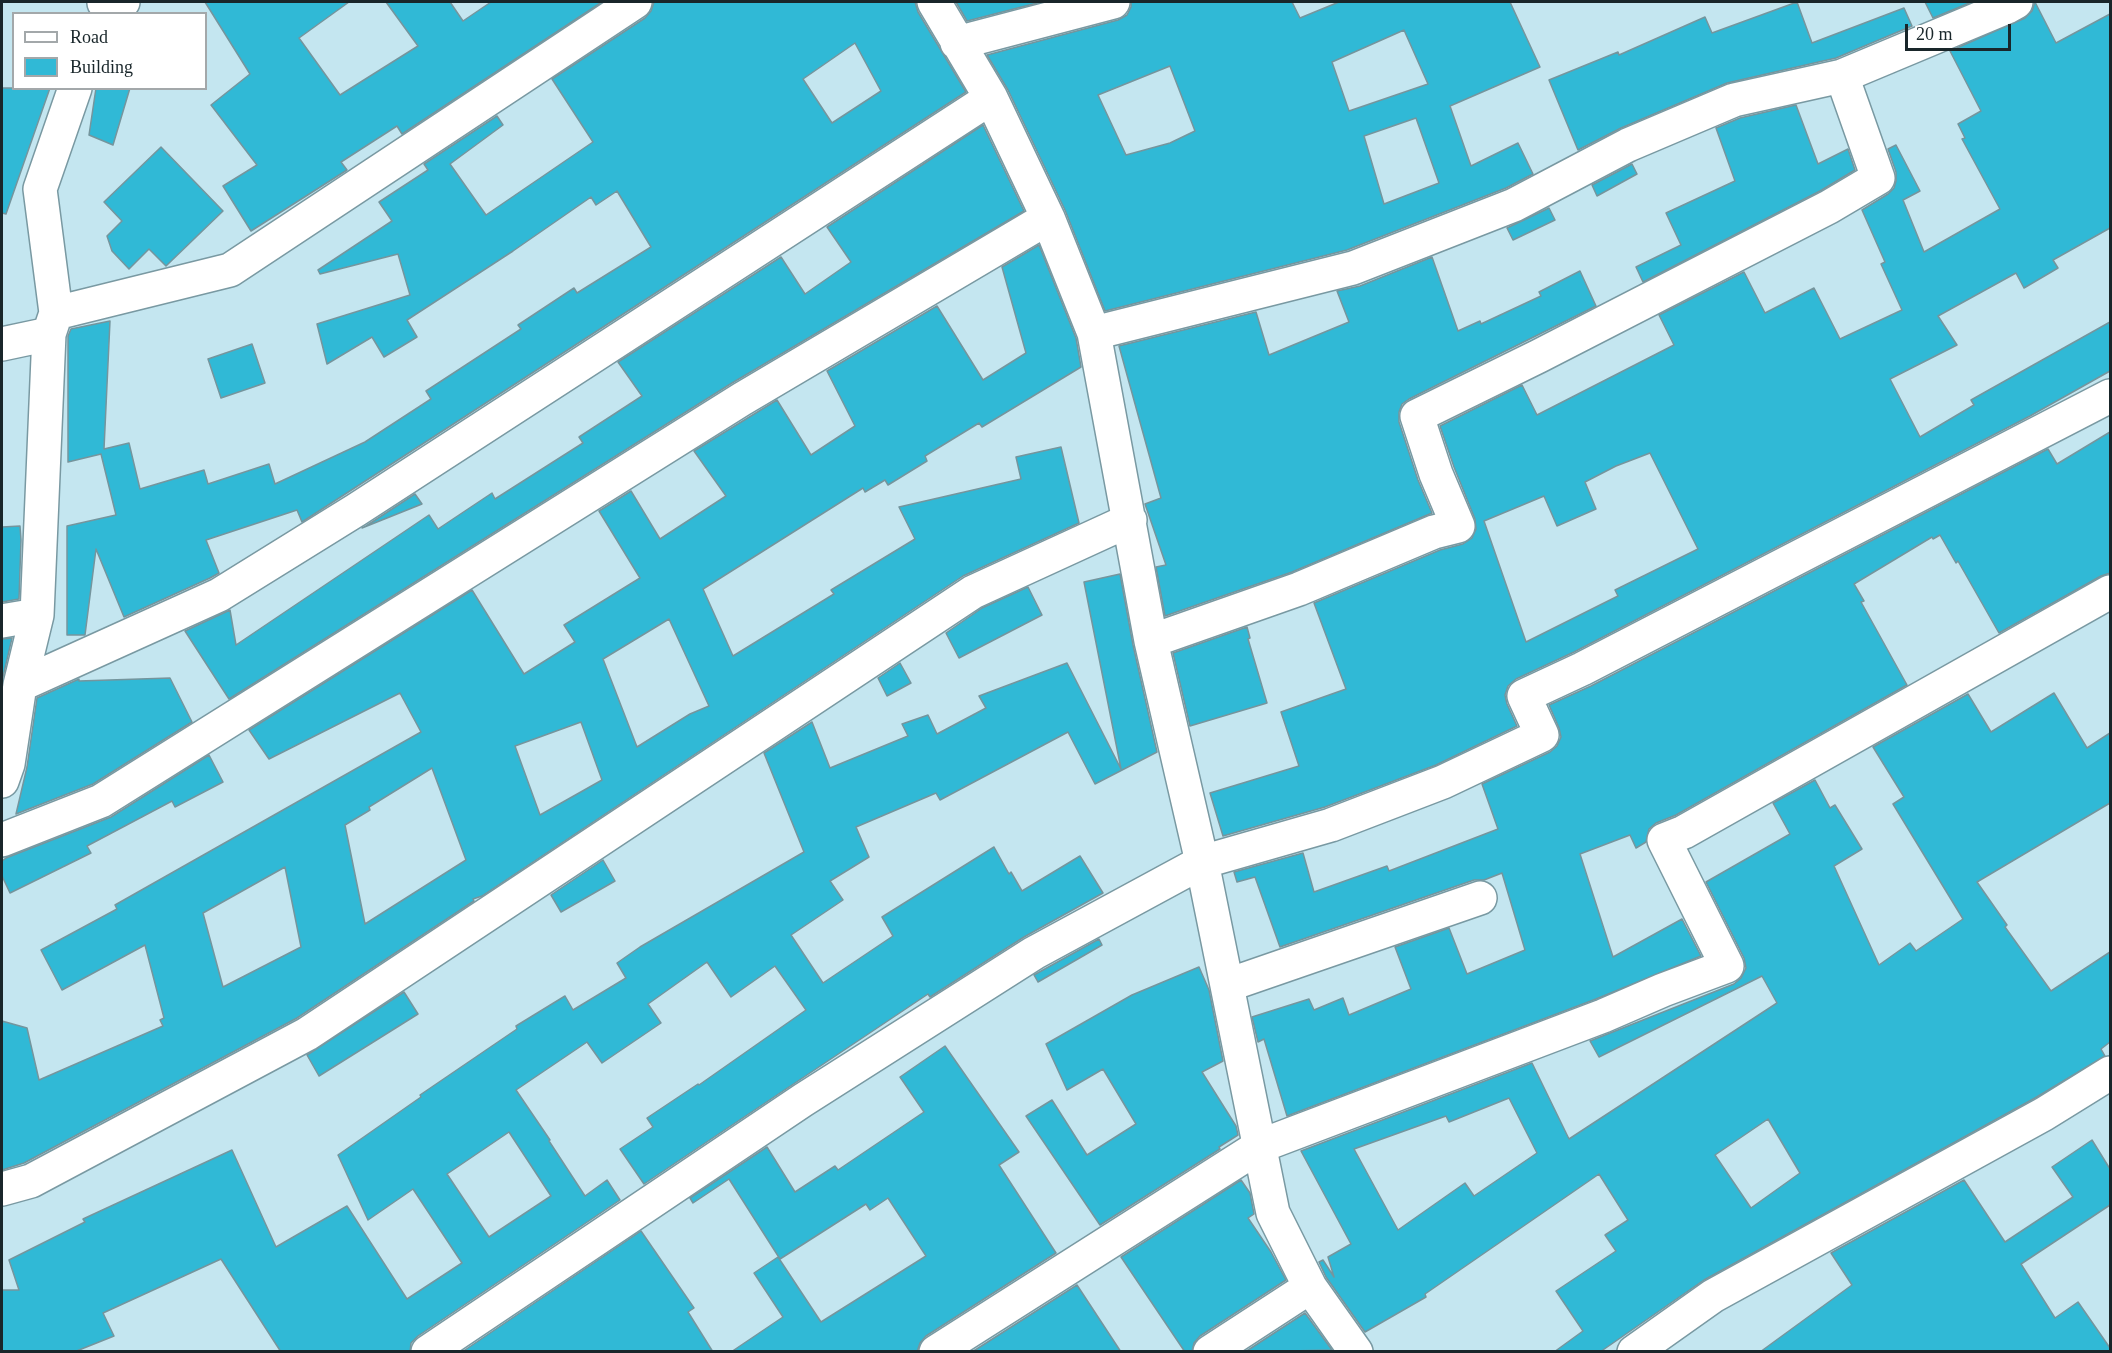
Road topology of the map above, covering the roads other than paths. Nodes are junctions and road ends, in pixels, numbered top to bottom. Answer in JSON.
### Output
{"nodes":[{"id":1,"x":634,"y":2,"type":"edge"},
{"id":2,"x":934,"y":2,"type":"edge"},
{"id":3,"x":1113,"y":2,"type":"edge"},
{"id":4,"x":2016,"y":2,"type":"edge"},
{"id":5,"x":957,"y":43,"type":"junction"},
{"id":6,"x":1842,"y":76,"type":"junction"},
{"id":7,"x":74,"y":90,"type":"edge"},
{"id":8,"x":991,"y":98,"type":"junction"},
{"id":9,"x":1048,"y":218,"type":"junction"},
{"id":10,"x":52,"y":323,"type":"junction"},
{"id":11,"x":1094,"y":333,"type":"junction"},
{"id":12,"x":2,"y":344,"type":"edge"},
{"id":13,"x":2110,"y":396,"type":"edge"},
{"id":14,"x":1130,"y":520,"type":"junction"},
{"id":15,"x":2110,"y":592,"type":"edge"},
{"id":16,"x":37,"y":615,"type":"junction"},
{"id":17,"x":2,"y":621,"type":"edge"},
{"id":18,"x":1151,"y":641,"type":"junction"},
{"id":19,"x":20,"y":685,"type":"junction"},
{"id":20,"x":4,"y":769,"type":"edge"},
{"id":21,"x":2,"y":840,"type":"edge"},
{"id":22,"x":1202,"y":862,"type":"junction"},
{"id":23,"x":1479,"y":898,"type":"dead end"},
{"id":24,"x":1228,"y":985,"type":"junction"},
{"id":25,"x":2110,"y":1073,"type":"edge"},
{"id":26,"x":1260,"y":1146,"type":"junction"},
{"id":27,"x":2,"y":1189,"type":"edge"},
{"id":28,"x":1310,"y":1287,"type":"junction"},
{"id":29,"x":428,"y":1352,"type":"edge"},
{"id":30,"x":936,"y":1352,"type":"edge"},
{"id":31,"x":1210,"y":1352,"type":"edge"},
{"id":32,"x":1356,"y":1352,"type":"edge"},
{"id":33,"x":1634,"y":1352,"type":"edge"}],
"edges":[{"from":1,"to":10,"type":"street"},
{"from":2,"to":5,"type":"street"},
{"from":3,"to":5,"type":"street"},
{"from":4,"to":6,"type":"street"},
{"from":5,"to":8,"type":"street"},
{"from":6,"to":11,"type":"street"},
{"from":6,"to":18,"type":"street"},
{"from":7,"to":10,"type":"street"},
{"from":8,"to":9,"type":"street"},
{"from":8,"to":19,"type":"street"},
{"from":9,"to":11,"type":"street"},
{"from":9,"to":21,"type":"street"},
{"from":10,"to":12,"type":"street"},
{"from":10,"to":16,"type":"street"},
{"from":11,"to":14,"type":"street"},
{"from":13,"to":22,"type":"street"},
{"from":14,"to":18,"type":"street"},
{"from":14,"to":27,"type":"street"},
{"from":15,"to":26,"type":"street"},
{"from":16,"to":17,"type":"street"},
{"from":16,"to":19,"type":"street"},
{"from":18,"to":22,"type":"street"},
{"from":19,"to":20,"type":"street"},
{"from":22,"to":24,"type":"street"},
{"from":22,"to":29,"type":"street"},
{"from":23,"to":24,"type":"street"},
{"from":24,"to":26,"type":"street"},
{"from":25,"to":33,"type":"street"},
{"from":26,"to":28,"type":"street"},
{"from":26,"to":30,"type":"street"},
{"from":28,"to":31,"type":"street"},
{"from":28,"to":32,"type":"street"}]}
